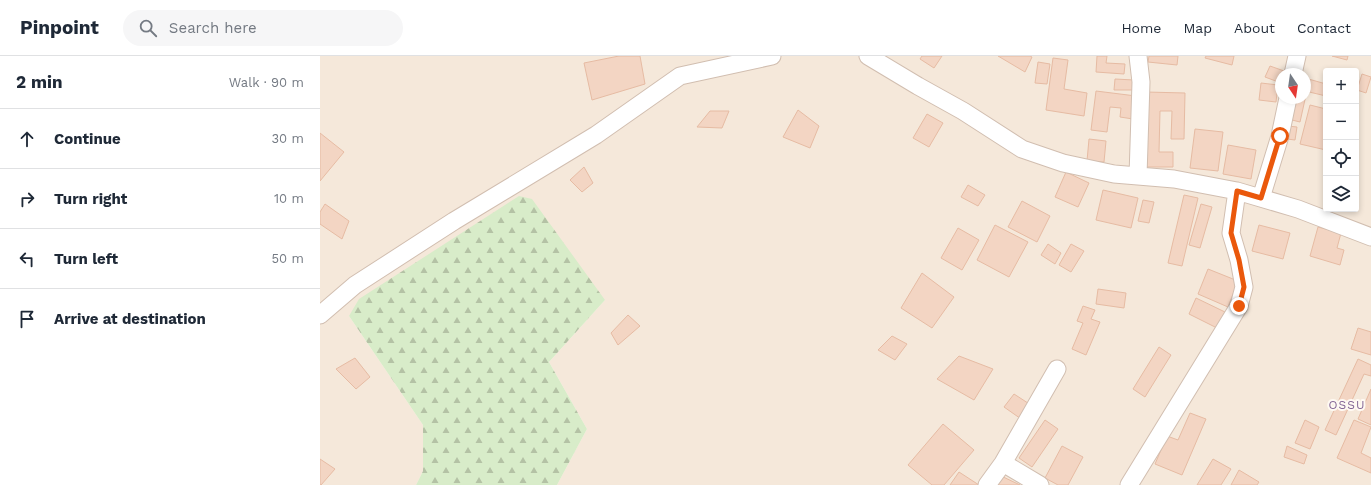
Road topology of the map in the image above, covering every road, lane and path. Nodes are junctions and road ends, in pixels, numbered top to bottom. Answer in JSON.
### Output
{"nodes":[{"id":1,"x":772,"y":56,"type":"edge"},
{"id":2,"x":868,"y":56,"type":"edge"},
{"id":3,"x":1138,"y":56,"type":"edge"},
{"id":4,"x":1297,"y":56,"type":"edge"},
{"id":5,"x":1294,"y":68,"type":"edge"},
{"id":6,"x":1287,"y":104,"type":"edge"},
{"id":7,"x":1138,"y":176,"type":"junction"},
{"id":8,"x":1237,"y":191,"type":"junction"},
{"id":9,"x":1261,"y":198,"type":"junction"},
{"id":10,"x":1371,"y":237,"type":"edge"},
{"id":11,"x":320,"y":315,"type":"edge"},
{"id":12,"x":1057,"y":369,"type":"dead end"},
{"id":13,"x":1003,"y":463,"type":"junction"},
{"id":14,"x":987,"y":485,"type":"edge"},
{"id":15,"x":1040,"y":485,"type":"edge"},
{"id":16,"x":1129,"y":485,"type":"edge"}],
"edges":[{"from":1,"to":11,"type":"street"},
{"from":2,"to":7,"type":"street"},
{"from":3,"to":7,"type":"street"},
{"from":4,"to":5,"type":"street"},
{"from":6,"to":9,"type":"street"},
{"from":7,"to":8,"type":"street"},
{"from":8,"to":9,"type":"street"},
{"from":8,"to":16,"type":"street"},
{"from":9,"to":10,"type":"street"},
{"from":12,"to":13,"type":"street"},
{"from":13,"to":14,"type":"street"},
{"from":13,"to":15,"type":"street"}]}
